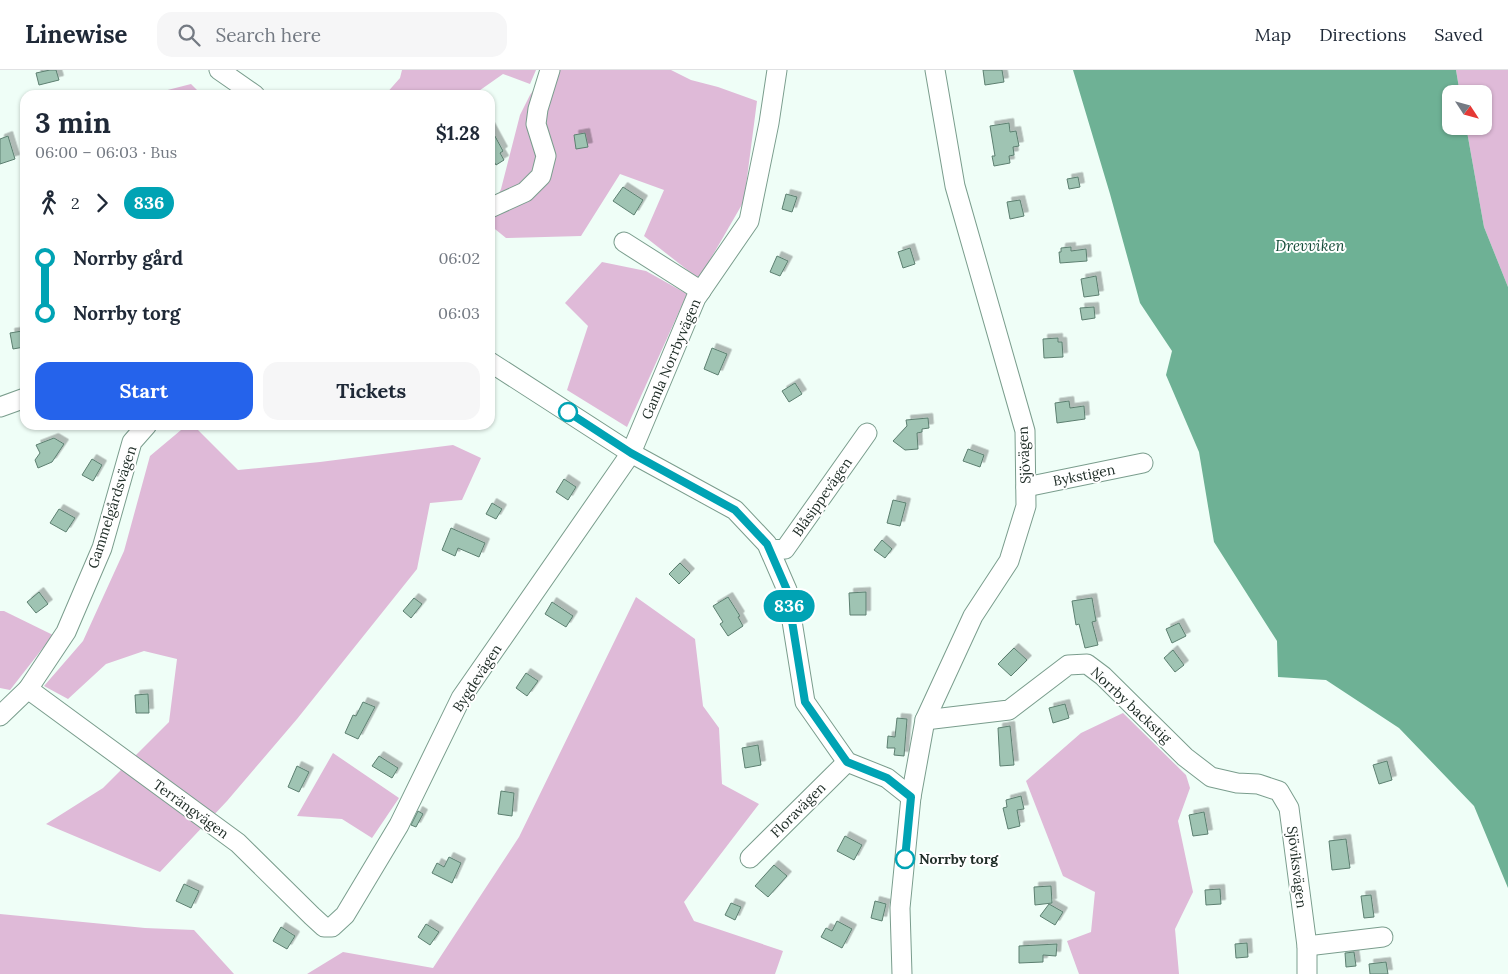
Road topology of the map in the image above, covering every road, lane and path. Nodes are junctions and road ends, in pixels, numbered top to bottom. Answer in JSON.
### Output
{"nodes":[{"id":1,"x":219,"y":70,"type":"edge"},
{"id":2,"x":550,"y":70,"type":"edge"},
{"id":3,"x":777,"y":70,"type":"edge"},
{"id":4,"x":935,"y":70,"type":"edge"},
{"id":5,"x":248,"y":90,"type":"edge"},
{"id":6,"x":495,"y":206,"type":"edge"},
{"id":7,"x":624,"y":242,"type":"dead end"},
{"id":8,"x":701,"y":291,"type":"junction"},
{"id":9,"x":495,"y":365,"type":"edge"},
{"id":10,"x":20,"y":400,"type":"edge"},
{"id":11,"x":0,"y":407,"type":"edge"},
{"id":12,"x":143,"y":430,"type":"edge"},
{"id":13,"x":867,"y":433,"type":"dead end"},
{"id":14,"x":631,"y":453,"type":"junction"},
{"id":15,"x":1143,"y":463,"type":"dead end"},
{"id":16,"x":1026,"y":487,"type":"junction"},
{"id":17,"x":770,"y":550,"type":"junction"},
{"id":18,"x":28,"y":688,"type":"junction"},
{"id":19,"x":0,"y":716,"type":"edge"},
{"id":20,"x":925,"y":720,"type":"junction"},
{"id":21,"x":847,"y":762,"type":"junction"},
{"id":22,"x":1279,"y":791,"type":"joint"},
{"id":23,"x":911,"y":797,"type":"junction"},
{"id":24,"x":750,"y":858,"type":"dead end"},
{"id":25,"x":345,"y":916,"type":"joint"},
{"id":26,"x":1383,"y":937,"type":"dead end"},
{"id":27,"x":1307,"y":946,"type":"junction"},
{"id":28,"x":902,"y":974,"type":"edge"},
{"id":29,"x":1308,"y":974,"type":"edge"}],
"edges":[{"from":1,"to":5,"type":"street"},
{"from":2,"to":6,"type":"street"},
{"from":3,"to":8,"type":"street","name":"Gamla Norrbyvägen"},
{"from":4,"to":16,"type":"street","name":"Sjövägen"},
{"from":7,"to":8,"type":"street"},
{"from":8,"to":14,"type":"street","name":"Gamla Norrbyvägen"},
{"from":9,"to":14,"type":"street"},
{"from":10,"to":11,"type":"street"},
{"from":12,"to":18,"type":"street","name":"Gammelgårdsvägen"},
{"from":13,"to":17,"type":"street","name":"Blåsippevägen"},
{"from":14,"to":17,"type":"street"},
{"from":14,"to":25,"type":"street","name":"Bygdevägen"},
{"from":15,"to":16,"type":"street","name":"Bykstigen"},
{"from":16,"to":20,"type":"street","name":"Sjövägen"},
{"from":17,"to":21,"type":"street"},
{"from":18,"to":19,"type":"street","name":"Gammelgårdsvägen"},
{"from":18,"to":25,"type":"street","name":"Terrängvägen"},
{"from":20,"to":22,"type":"street","name":"Norrby backstig"},
{"from":20,"to":23,"type":"street","name":"Sjövägen"},
{"from":21,"to":23,"type":"street"},
{"from":21,"to":24,"type":"street","name":"Floravägen"},
{"from":22,"to":27,"type":"street","name":"Sjöviksvägen"},
{"from":23,"to":28,"type":"street","name":"Sjövägen"},
{"from":26,"to":27,"type":"street"},
{"from":27,"to":29,"type":"street","name":"Sjöviksvägen"}]}
